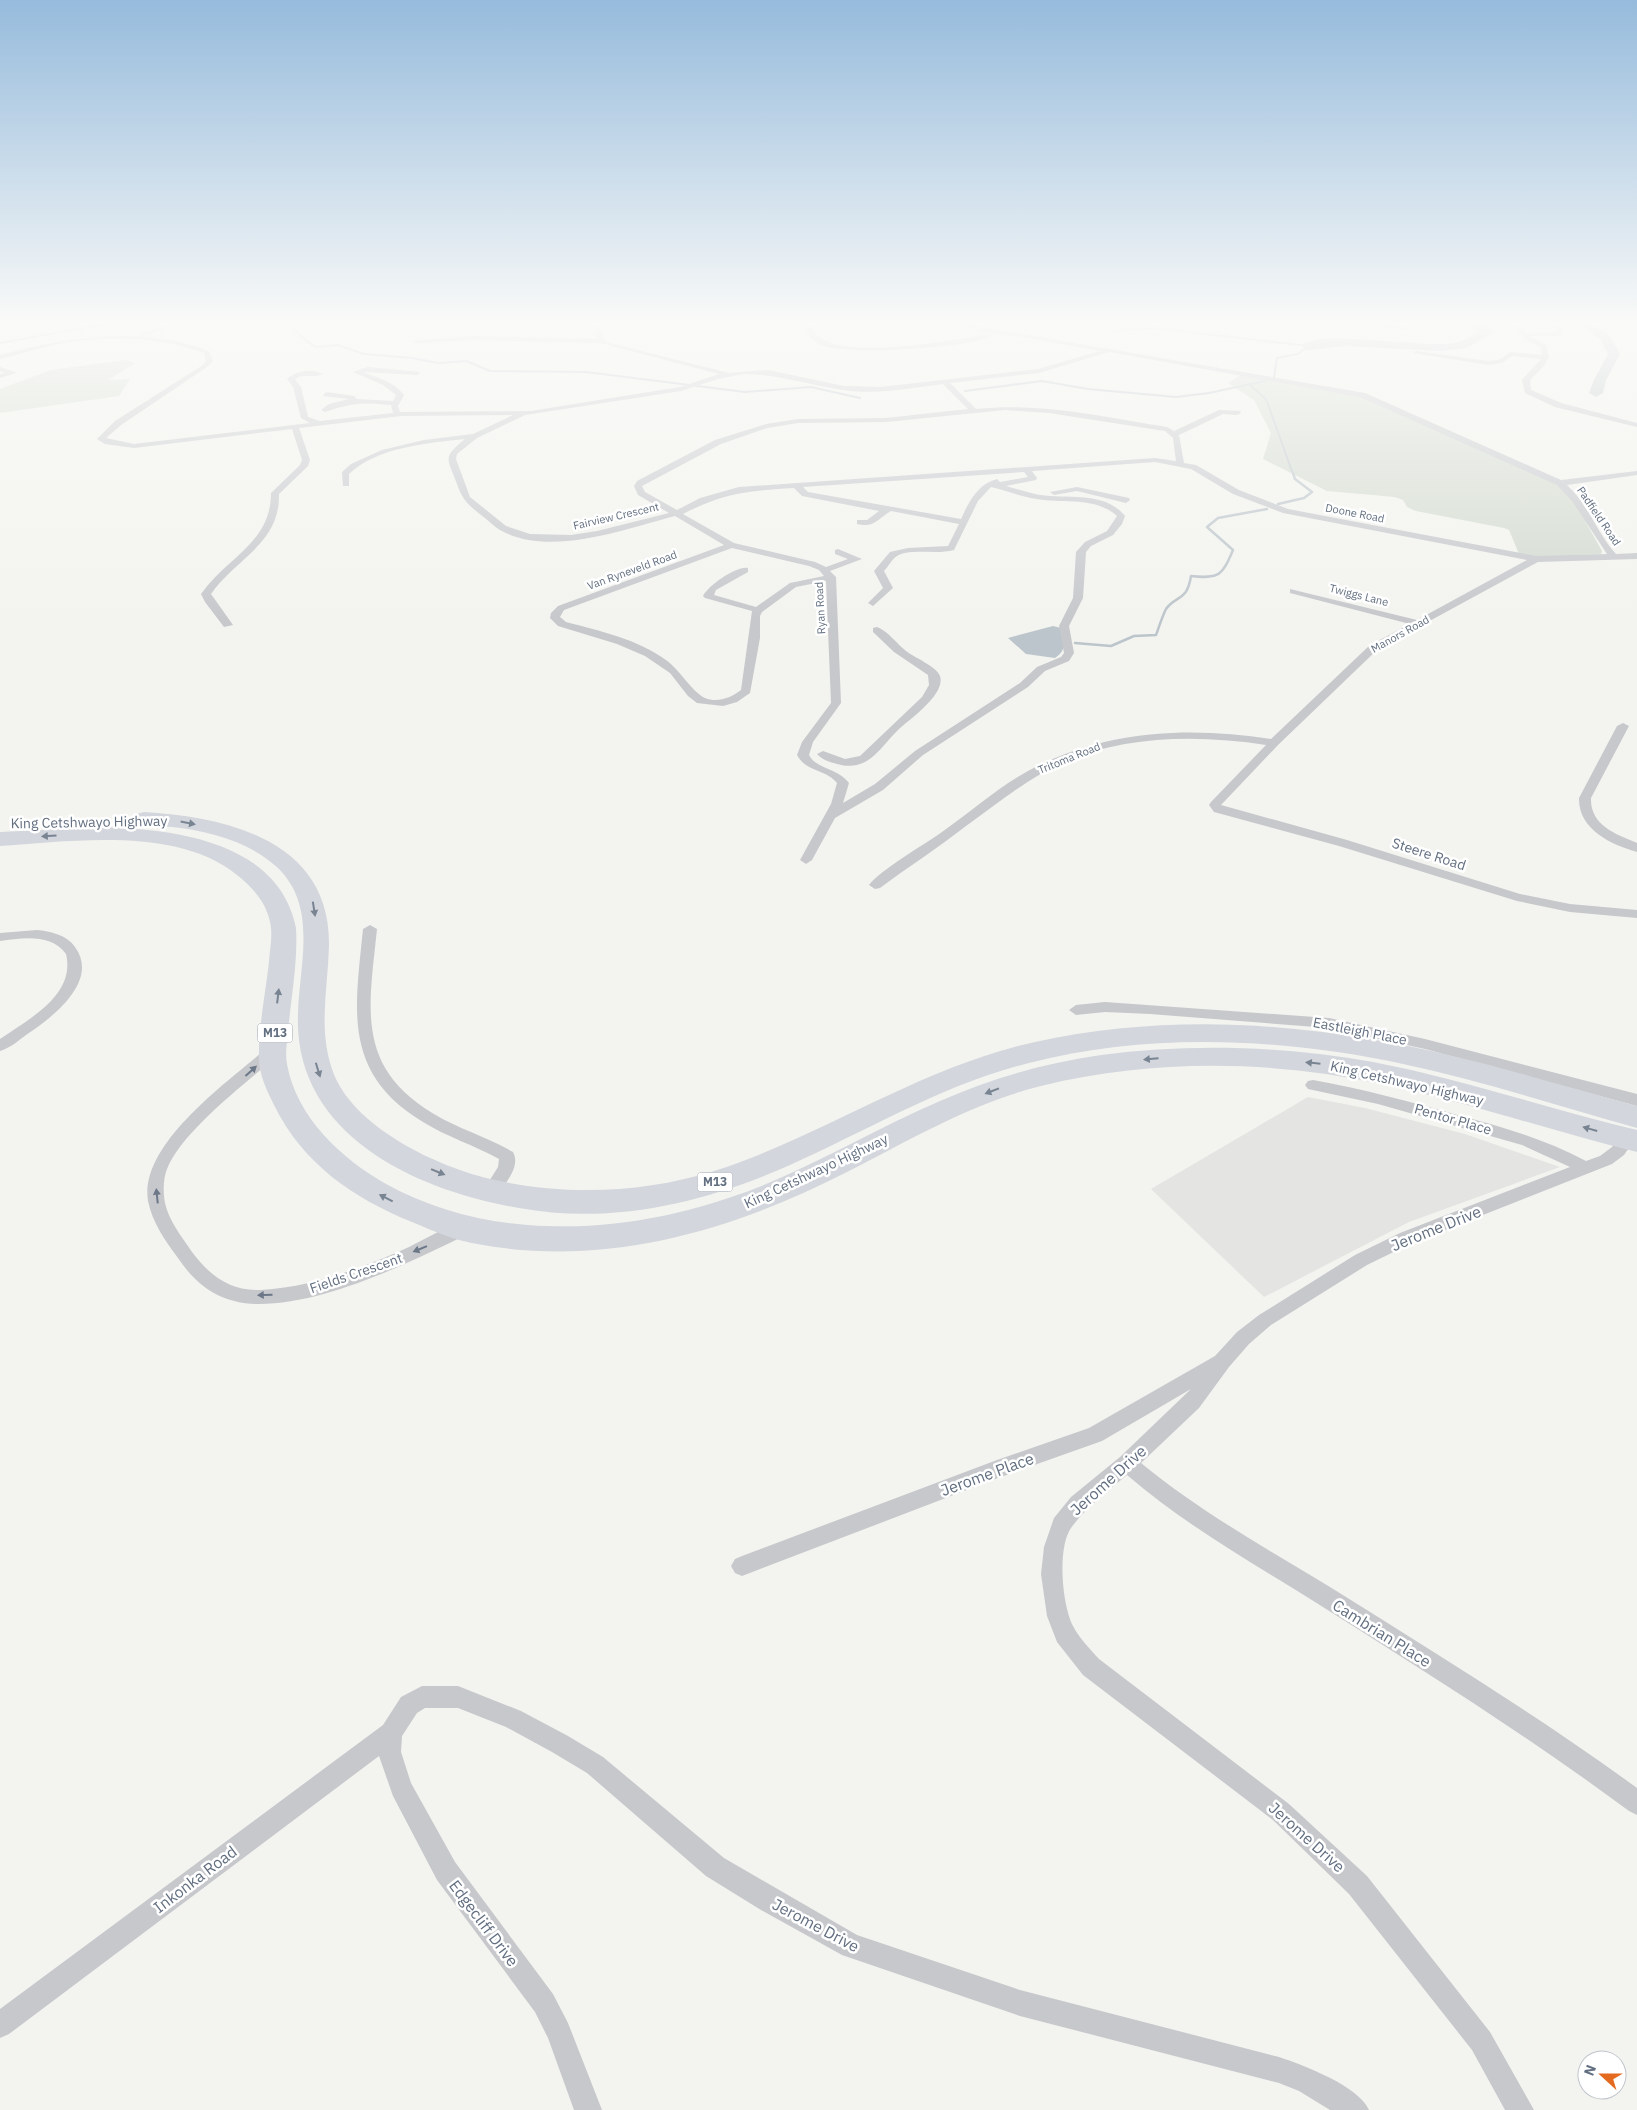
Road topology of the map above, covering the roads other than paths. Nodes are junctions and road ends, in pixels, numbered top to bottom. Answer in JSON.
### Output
{"nodes":[{"id":1,"x":117,"y":423,"type":"edge"},
{"id":2,"x":324,"y":423,"type":"edge"},
{"id":3,"x":505,"y":423,"type":"edge"},
{"id":4,"x":782,"y":423,"type":"edge"},
{"id":5,"x":1141,"y":423,"type":"edge"},
{"id":6,"x":1197,"y":423,"type":"edge"},
{"id":7,"x":1426,"y":423,"type":"edge"},
{"id":8,"x":320,"y":424,"type":"joint"},
{"id":9,"x":295,"y":427,"type":"junction"},
{"id":10,"x":1174,"y":434,"type":"junction"},
{"id":11,"x":474,"y":436,"type":"junction"},
{"id":12,"x":1180,"y":463,"type":"junction"},
{"id":13,"x":1030,"y":473,"type":"junction"},
{"id":14,"x":1637,"y":473,"type":"edge"},
{"id":15,"x":1218,"y":483,"type":"junction"},
{"id":16,"x":1560,"y":483,"type":"junction"},
{"id":17,"x":346,"y":484,"type":"dead end"},
{"id":18,"x":796,"y":485,"type":"junction"},
{"id":19,"x":991,"y":485,"type":"junction"},
{"id":20,"x":1037,"y":496,"type":"junction"},
{"id":21,"x":1126,"y":500,"type":"dead end"},
{"id":22,"x":887,"y":510,"type":"junction"},
{"id":23,"x":678,"y":514,"type":"junction"},
{"id":24,"x":860,"y":522,"type":"dead end"},
{"id":25,"x":964,"y":522,"type":"junction"},
{"id":26,"x":731,"y":545,"type":"junction"},
{"id":27,"x":838,"y":552,"type":"dead end"},
{"id":28,"x":1626,"y":556,"type":"junction"},
{"id":29,"x":1637,"y":556,"type":"edge"},
{"id":30,"x":1614,"y":557,"type":"junction"},
{"id":31,"x":1536,"y":559,"type":"junction"},
{"id":32,"x":869,"y":563,"type":"junction"},
{"id":33,"x":1637,"y":569,"type":"edge"},
{"id":34,"x":745,"y":570,"type":"dead end"},
{"id":35,"x":828,"y":573,"type":"junction"},
{"id":36,"x":1293,"y":591,"type":"dead end"},
{"id":37,"x":874,"y":603,"type":"dead end"},
{"id":38,"x":758,"y":610,"type":"junction"},
{"id":39,"x":1419,"y":623,"type":"junction"},
{"id":40,"x":228,"y":625,"type":"dead end"},
{"id":41,"x":877,"y":630,"type":"dead end"},
{"id":42,"x":1622,"y":726,"type":"dead end"},
{"id":43,"x":834,"y":744,"type":"dead end"},
{"id":44,"x":1274,"y":744,"type":"junction"},
{"id":45,"x":823,"y":754,"type":"junction"},
{"id":46,"x":808,"y":764,"type":"junction"},
{"id":47,"x":1216,"y":808,"type":"joint"},
{"id":48,"x":830,"y":816,"type":"junction"},
{"id":49,"x":0,"y":823,"type":"edge"},
{"id":50,"x":0,"y":839,"type":"edge"},
{"id":51,"x":1637,"y":848,"type":"edge"},
{"id":52,"x":806,"y":860,"type":"dead end"},
{"id":53,"x":875,"y":885,"type":"dead end"},
{"id":54,"x":1637,"y":914,"type":"edge"},
{"id":55,"x":370,"y":929,"type":"dead end"},
{"id":56,"x":0,"y":937,"type":"edge"},
{"id":57,"x":1076,"y":1010,"type":"dead end"},
{"id":58,"x":0,"y":1046,"type":"edge"},
{"id":59,"x":272,"y":1052,"type":"junction"},
{"id":60,"x":1313,"y":1085,"type":"dead end"},
{"id":61,"x":1637,"y":1100,"type":"edge"},
{"id":62,"x":1634,"y":1132,"type":"edge"},
{"id":63,"x":1587,"y":1168,"type":"junction"},
{"id":64,"x":491,"y":1191,"type":"junction"},
{"id":65,"x":464,"y":1228,"type":"junction"},
{"id":66,"x":1222,"y":1362,"type":"junction"},
{"id":67,"x":1127,"y":1463,"type":"junction"},
{"id":68,"x":742,"y":1566,"type":"dead end"},
{"id":69,"x":391,"y":1733,"type":"junction"},
{"id":70,"x":1637,"y":1803,"type":"edge"},
{"id":71,"x":0,"y":2025,"type":"edge"},
{"id":72,"x":588,"y":2110,"type":"edge"},
{"id":73,"x":1355,"y":2110,"type":"edge"},
{"id":74,"x":1520,"y":2110,"type":"edge"}],
"edges":[{"from":1,"to":9,"type":"street"},
{"from":2,"to":8,"type":"street"},
{"from":3,"to":11,"type":"street","name":"Fairview Crescent"},
{"from":4,"to":23,"type":"street","name":"Ryan Road"},
{"from":5,"to":10,"type":"street"},
{"from":6,"to":10,"type":"street"},
{"from":7,"to":16,"type":"street","name":"Padfield Road"},
{"from":8,"to":9,"type":"street"},
{"from":9,"to":40,"type":"street"},
{"from":10,"to":12,"type":"street"},
{"from":11,"to":17,"type":"street","name":"Fairview Crescent"},
{"from":11,"to":23,"type":"street","name":"Fairview Crescent"},
{"from":12,"to":13,"type":"street","name":"Doone Road"},
{"from":12,"to":15,"type":"street","name":"Doone Road"},
{"from":13,"to":15,"type":"street"},
{"from":13,"to":18,"type":"street"},
{"from":13,"to":19,"type":"street"},
{"from":14,"to":16,"type":"street"},
{"from":15,"to":31,"type":"street","name":"Doone Road"},
{"from":16,"to":30,"type":"street","name":"Padfield Road"},
{"from":18,"to":22,"type":"street"},
{"from":18,"to":23,"type":"street"},
{"from":19,"to":20,"type":"street"},
{"from":19,"to":25,"type":"street"},
{"from":20,"to":21,"type":"street"},
{"from":20,"to":48,"type":"street"},
{"from":22,"to":24,"type":"street"},
{"from":22,"to":25,"type":"street"},
{"from":23,"to":26,"type":"street","name":"Ryan Road"},
{"from":25,"to":32,"type":"street"},
{"from":26,"to":35,"type":"street","name":"Ryan Road"},
{"from":26,"to":38,"type":"street","name":"Van Ryneveld Road"},
{"from":27,"to":32,"type":"street"},
{"from":28,"to":29,"type":"street","name":"Manors Road"},
{"from":28,"to":30,"type":"street","name":"Manors Road"},
{"from":28,"to":33,"type":"street"},
{"from":30,"to":31,"type":"street","name":"Manors Road"},
{"from":31,"to":39,"type":"street","name":"Manors Road"},
{"from":32,"to":35,"type":"street"},
{"from":32,"to":37,"type":"street"},
{"from":34,"to":38,"type":"street"},
{"from":35,"to":38,"type":"street"},
{"from":35,"to":46,"type":"street","name":"Ryan Road"},
{"from":36,"to":39,"type":"street","name":"Twiggs Lane"},
{"from":39,"to":44,"type":"street","name":"Manors Road"},
{"from":41,"to":45,"type":"street"},
{"from":42,"to":51,"type":"street"},
{"from":43,"to":45,"type":"street"},
{"from":44,"to":47,"type":"street","name":"Manors Road"},
{"from":44,"to":53,"type":"street","name":"Tritoma Road"},
{"from":45,"to":46,"type":"street"},
{"from":46,"to":48,"type":"street"},
{"from":47,"to":54,"type":"street","name":"Steere Road"},
{"from":48,"to":52,"type":"street"},
{"from":49,"to":64,"type":"highway","name":"King Cetshwayo Highway","number":"M13","one_way":true},
{"from":59,"to":50,"type":"highway","name":"King Cetshwayo Highway","number":"M13","one_way":true},
{"from":55,"to":64,"type":"street"},
{"from":56,"to":58,"type":"street"},
{"from":57,"to":61,"type":"street","name":"Eastleigh Place"},
{"from":65,"to":59,"type":"highway","name":"King Cetshwayo Highway","number":"M13","one_way":true},
{"from":65,"to":59,"type":"street","name":"Fields Crescent","one_way":true},
{"from":60,"to":63,"type":"street","name":"Pentor Place"},
{"from":62,"to":63,"type":"street","name":"Jerome Drive"},
{"from":62,"to":64,"type":"highway","name":"King Cetshwayo Highway","number":"M13"},
{"from":62,"to":65,"type":"highway","name":"King Cetshwayo Highway","number":"M13","one_way":true},
{"from":63,"to":66,"type":"street","name":"Jerome Drive"},
{"from":66,"to":67,"type":"street","name":"Jerome Drive"},
{"from":66,"to":68,"type":"street","name":"Jerome Place"},
{"from":67,"to":70,"type":"street","name":"Cambrian Place"},
{"from":67,"to":74,"type":"street","name":"Jerome Drive"},
{"from":69,"to":71,"type":"street","name":"Inkonka Road"},
{"from":69,"to":72,"type":"street","name":"Edgecliff Drive"},
{"from":69,"to":73,"type":"street","name":"Jerome Drive"}]}
